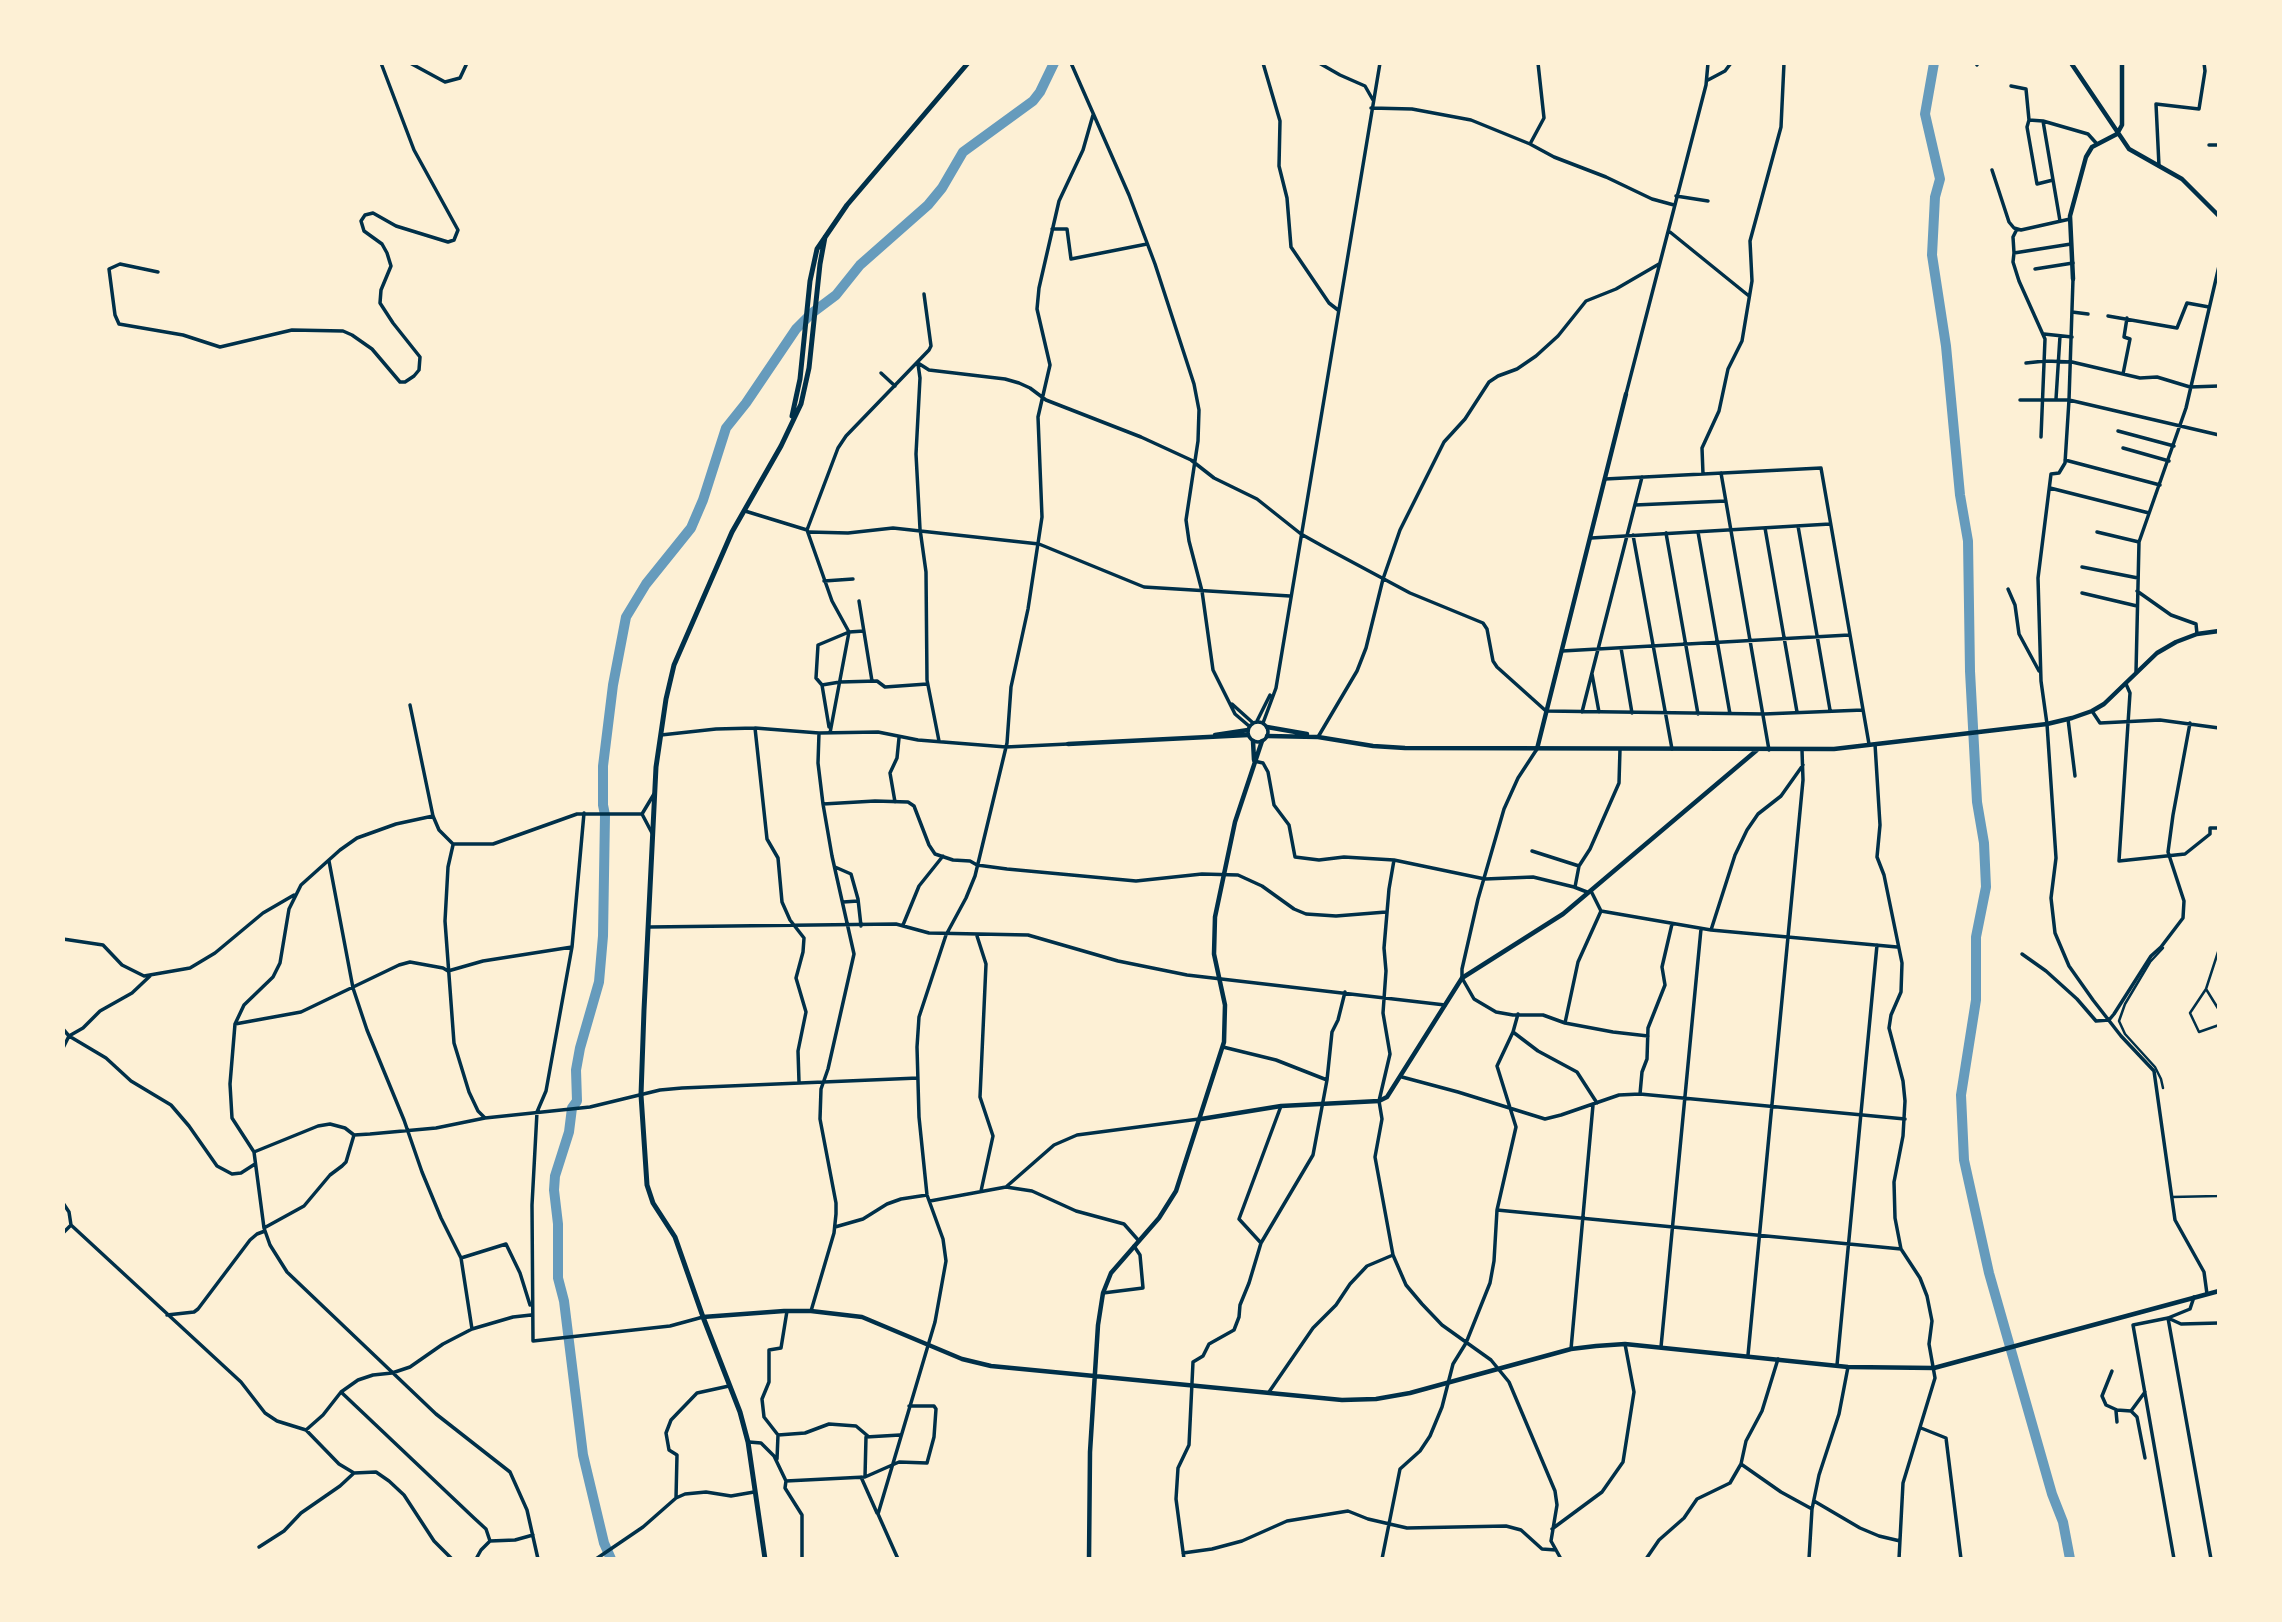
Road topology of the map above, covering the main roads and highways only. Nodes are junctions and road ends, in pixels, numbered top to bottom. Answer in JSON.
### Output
{"nodes":[{"id":1,"x":968,"y":63,"type":"edge"},
{"id":2,"x":825,"y":237,"type":"junction"},
{"id":3,"x":789,"y":429,"type":"junction"},
{"id":4,"x":765,"y":1559,"type":"edge"}],
"edges":[{"from":1,"to":2,"type":"main road"},
{"from":2,"to":3,"type":"main road"},
{"from":2,"to":3,"type":"main road"},
{"from":3,"to":4,"type":"main road"}]}
